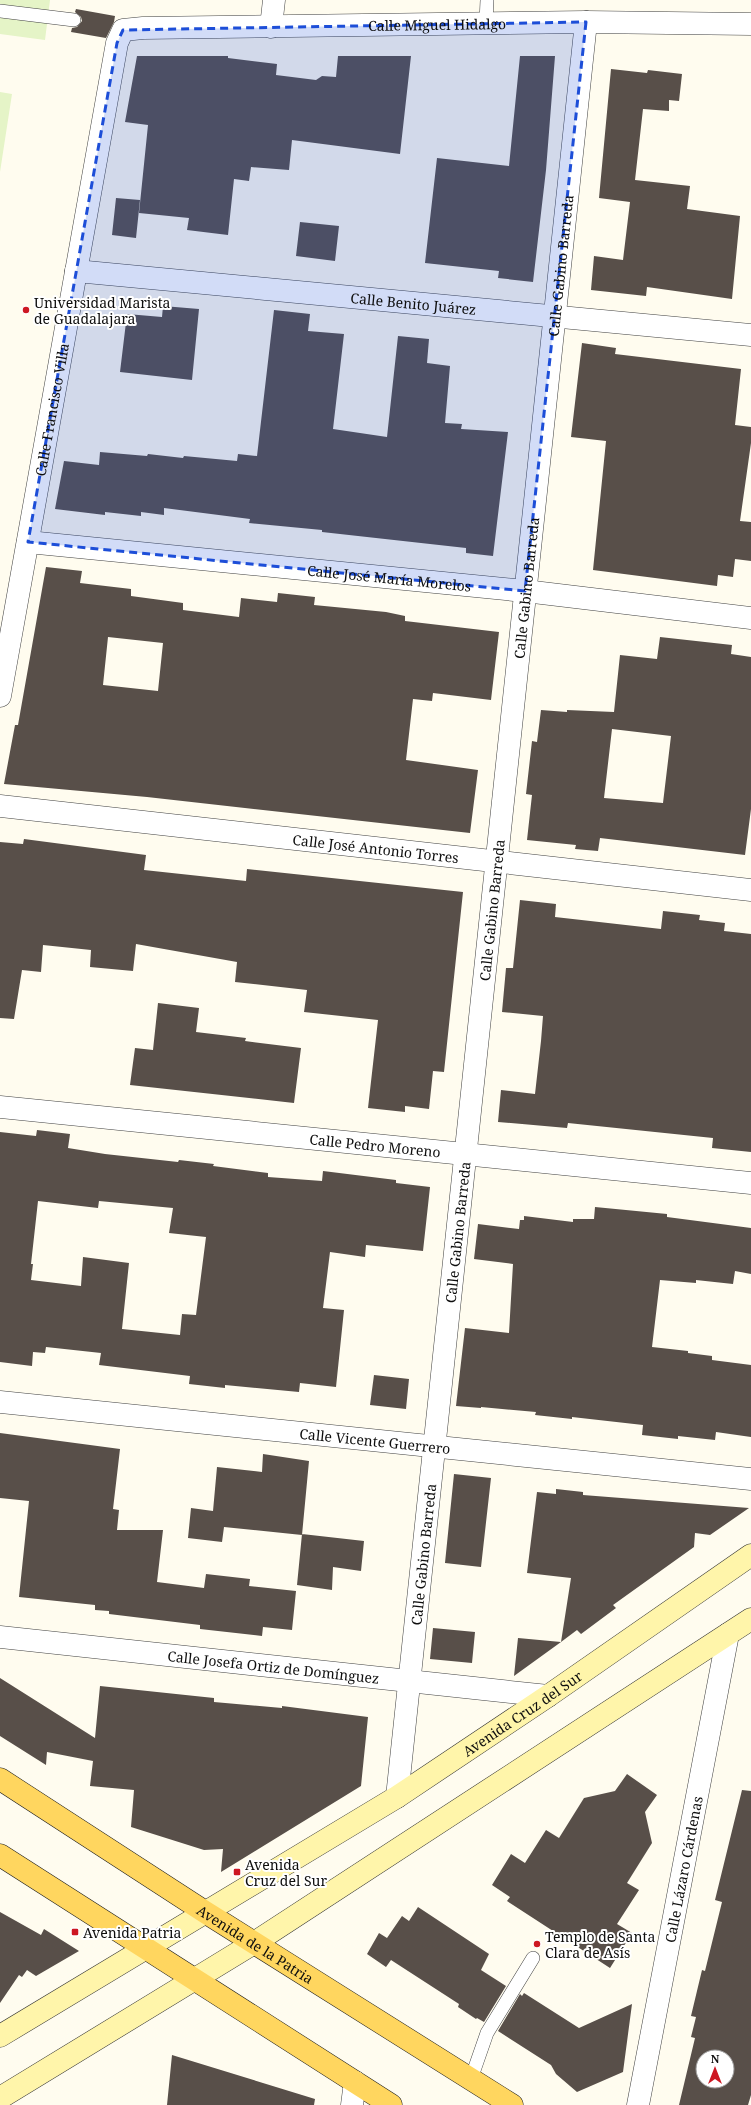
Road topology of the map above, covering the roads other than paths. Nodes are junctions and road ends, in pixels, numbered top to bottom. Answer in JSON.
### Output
{"nodes":[{"id":1,"x":274,"y":0,"type":"edge"},
{"id":2,"x":487,"y":0,"type":"edge"},
{"id":3,"x":0,"y":11,"type":"edge"},
{"id":4,"x":74,"y":20,"type":"dead end"},
{"id":5,"x":586,"y":22,"type":"junction"},
{"id":6,"x":486,"y":23,"type":"junction"},
{"id":7,"x":751,"y":24,"type":"edge"},
{"id":8,"x":271,"y":27,"type":"junction"},
{"id":9,"x":118,"y":28,"type":"joint"},
{"id":10,"x":76,"y":271,"type":"junction"},
{"id":11,"x":555,"y":316,"type":"junction"},
{"id":12,"x":751,"y":335,"type":"edge"},
{"id":13,"x":28,"y":542,"type":"junction"},
{"id":14,"x":525,"y":591,"type":"junction"},
{"id":15,"x":751,"y":618,"type":"edge"},
{"id":16,"x":0,"y":696,"type":"edge"},
{"id":17,"x":0,"y":806,"type":"edge"},
{"id":18,"x":497,"y":862,"type":"junction"},
{"id":19,"x":751,"y":890,"type":"edge"},
{"id":20,"x":0,"y":1107,"type":"edge"},
{"id":21,"x":466,"y":1154,"type":"junction"},
{"id":22,"x":751,"y":1183,"type":"edge"},
{"id":23,"x":0,"y":1402,"type":"edge"},
{"id":24,"x":434,"y":1446,"type":"junction"},
{"id":25,"x":751,"y":1478,"type":"edge"},
{"id":26,"x":751,"y":1555,"type":"edge"},
{"id":27,"x":751,"y":1619,"type":"edge"},
{"id":28,"x":728,"y":1634,"type":"junction"},
{"id":29,"x":0,"y":1637,"type":"edge"},
{"id":30,"x":409,"y":1682,"type":"junction"},
{"id":31,"x":548,"y":1696,"type":"junction"},
{"id":32,"x":0,"y":1779,"type":"edge"},
{"id":33,"x":397,"y":1797,"type":"junction"},
{"id":34,"x":0,"y":1855,"type":"edge"},
{"id":35,"x":205,"y":1912,"type":"junction"},
{"id":36,"x":254,"y":1943,"type":"junction"},
{"id":37,"x":146,"y":1948,"type":"junction"},
{"id":38,"x":533,"y":1958,"type":"dead end"},
{"id":39,"x":196,"y":1979,"type":"junction"},
{"id":40,"x":0,"y":2036,"type":"edge"},
{"id":41,"x":471,"y":2079,"type":"junction"},
{"id":42,"x":355,"y":2082,"type":"junction"},
{"id":43,"x":0,"y":2098,"type":"edge"},
{"id":44,"x":352,"y":2105,"type":"edge"},
{"id":45,"x":391,"y":2105,"type":"edge"},
{"id":46,"x":512,"y":2105,"type":"edge"},
{"id":47,"x":638,"y":2105,"type":"edge"}],
"edges":[{"from":1,"to":8,"type":"street"},
{"from":2,"to":6,"type":"lane"},
{"from":3,"to":4,"type":"lane"},
{"from":5,"to":6,"type":"street","name":"Calle Miguel Hidalgo"},
{"from":5,"to":7,"type":"street","name":"Calle Miguel Hidalgo"},
{"from":5,"to":11,"type":"street","name":"Calle Gabino Barreda"},
{"from":6,"to":8,"type":"street","name":"Calle Miguel Hidalgo"},
{"from":8,"to":9,"type":"street","name":"Calle Miguel Hidalgo"},
{"from":9,"to":10,"type":"street","name":"Calle Francisco Villa"},
{"from":10,"to":11,"type":"street","name":"Calle Benito Juárez"},
{"from":10,"to":13,"type":"street","name":"Calle Francisco Villa"},
{"from":11,"to":12,"type":"street","name":"Calle Benito Juárez"},
{"from":11,"to":14,"type":"street","name":"Calle Gabino Barreda"},
{"from":13,"to":14,"type":"street","name":"Calle José María Morelos"},
{"from":13,"to":16,"type":"street","name":"Calle Francisco Villa"},
{"from":14,"to":15,"type":"street","name":"Calle José María Morelos"},
{"from":14,"to":18,"type":"street","name":"Calle Gabino Barreda"},
{"from":17,"to":18,"type":"street","name":"Calle José Antonio Torres"},
{"from":18,"to":19,"type":"street","name":"Calle José Antonio Torres"},
{"from":18,"to":21,"type":"street","name":"Calle Gabino Barreda"},
{"from":20,"to":21,"type":"street","name":"Calle Pedro Moreno"},
{"from":21,"to":22,"type":"street","name":"Calle Pedro Moreno"},
{"from":21,"to":24,"type":"street","name":"Calle Gabino Barreda"},
{"from":23,"to":24,"type":"street","name":"Calle Vicente Guerrero"},
{"from":24,"to":25,"type":"street","name":"Calle Vicente Guerrero"},
{"from":24,"to":30,"type":"street","name":"Calle Gabino Barreda"},
{"from":26,"to":31,"type":"main road","name":"Avenida Cruz del Sur"},
{"from":27,"to":28,"type":"main road"},
{"from":28,"to":36,"type":"main road"},
{"from":28,"to":47,"type":"street","name":"Calle Lázaro Cárdenas"},
{"from":29,"to":30,"type":"street","name":"Calle Josefa Ortiz de Domínguez"},
{"from":30,"to":31,"type":"street","name":"Calle Josefa Ortiz de Domínguez"},
{"from":30,"to":33,"type":"street","name":"Calle Gabino Barreda"},
{"from":31,"to":33,"type":"main road","name":"Avenida Cruz del Sur"},
{"from":32,"to":35,"type":"main road","name":"Avenida de la Patria"},
{"from":33,"to":35,"type":"main road","name":"Avenida Cruz del Sur"},
{"from":34,"to":37,"type":"main road"},
{"from":35,"to":36,"type":"main road","name":"Avenida de la Patria"},
{"from":35,"to":37,"type":"main road","name":"Avenida Cruz del Sur"},
{"from":36,"to":39,"type":"main road"},
{"from":36,"to":41,"type":"main road","name":"Avenida de la Patria"},
{"from":37,"to":39,"type":"main road"},
{"from":37,"to":40,"type":"main road","name":"Avenida Cruz del Sur"},
{"from":38,"to":41,"type":"lane"},
{"from":39,"to":42,"type":"main road"},
{"from":39,"to":43,"type":"main road"},
{"from":41,"to":46,"type":"main road","name":"Avenida de la Patria"},
{"from":42,"to":44,"type":"street"},
{"from":42,"to":45,"type":"main road"}]}
